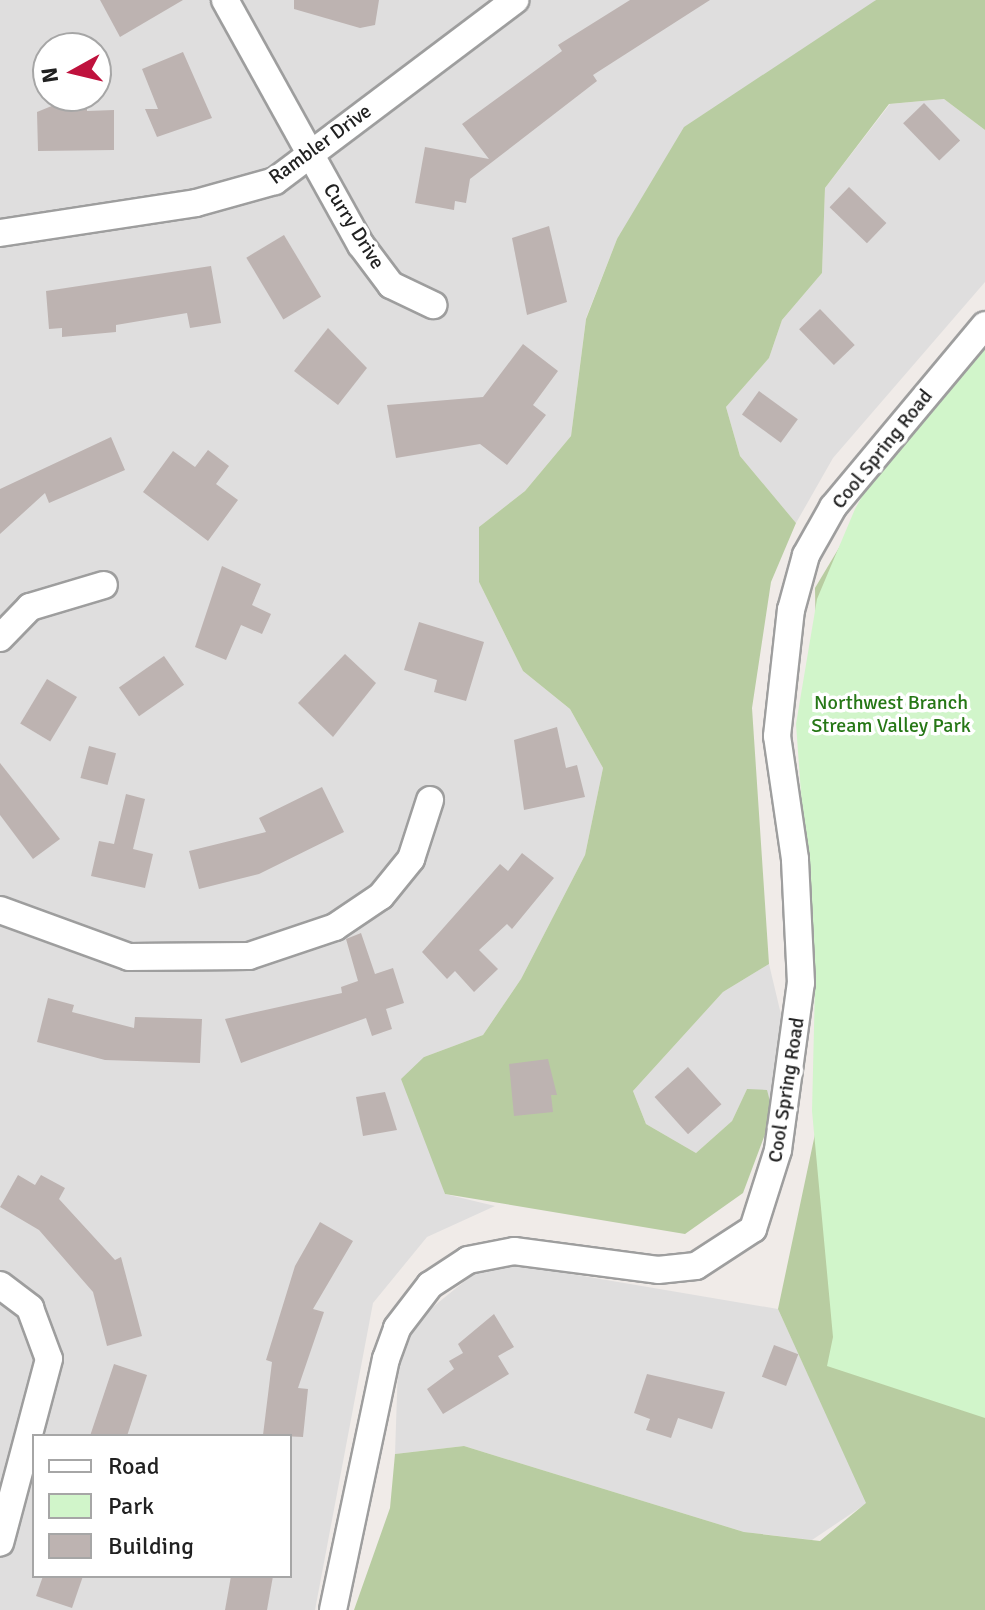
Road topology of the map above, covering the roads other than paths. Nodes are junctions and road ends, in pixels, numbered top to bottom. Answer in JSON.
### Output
{"nodes":[{"id":1,"x":225,"y":0,"type":"edge"},
{"id":2,"x":515,"y":0,"type":"edge"},
{"id":3,"x":311,"y":154,"type":"junction"},
{"id":4,"x":0,"y":233,"type":"edge"},
{"id":5,"x":433,"y":305,"type":"dead end"},
{"id":6,"x":985,"y":325,"type":"edge"},
{"id":7,"x":104,"y":585,"type":"dead end"},
{"id":8,"x":0,"y":638,"type":"edge"},
{"id":9,"x":430,"y":800,"type":"dead end"},
{"id":10,"x":0,"y":910,"type":"edge"},
{"id":11,"x":0,"y":1285,"type":"edge"},
{"id":12,"x":34,"y":1434,"type":"edge"},
{"id":13,"x":32,"y":1442,"type":"edge"},
{"id":14,"x":0,"y":1543,"type":"edge"},
{"id":15,"x":333,"y":1610,"type":"edge"}],
"edges":[{"from":1,"to":3,"type":"street","name":"Curry Drive"},
{"from":2,"to":3,"type":"street","name":"Rambler Drive"},
{"from":3,"to":4,"type":"street","name":"Rambler Drive"},
{"from":3,"to":5,"type":"street","name":"Curry Drive"},
{"from":6,"to":15,"type":"street","name":"Cool Spring Road"},
{"from":7,"to":8,"type":"street"},
{"from":9,"to":10,"type":"street"},
{"from":11,"to":12,"type":"street"},
{"from":13,"to":14,"type":"street"}]}
